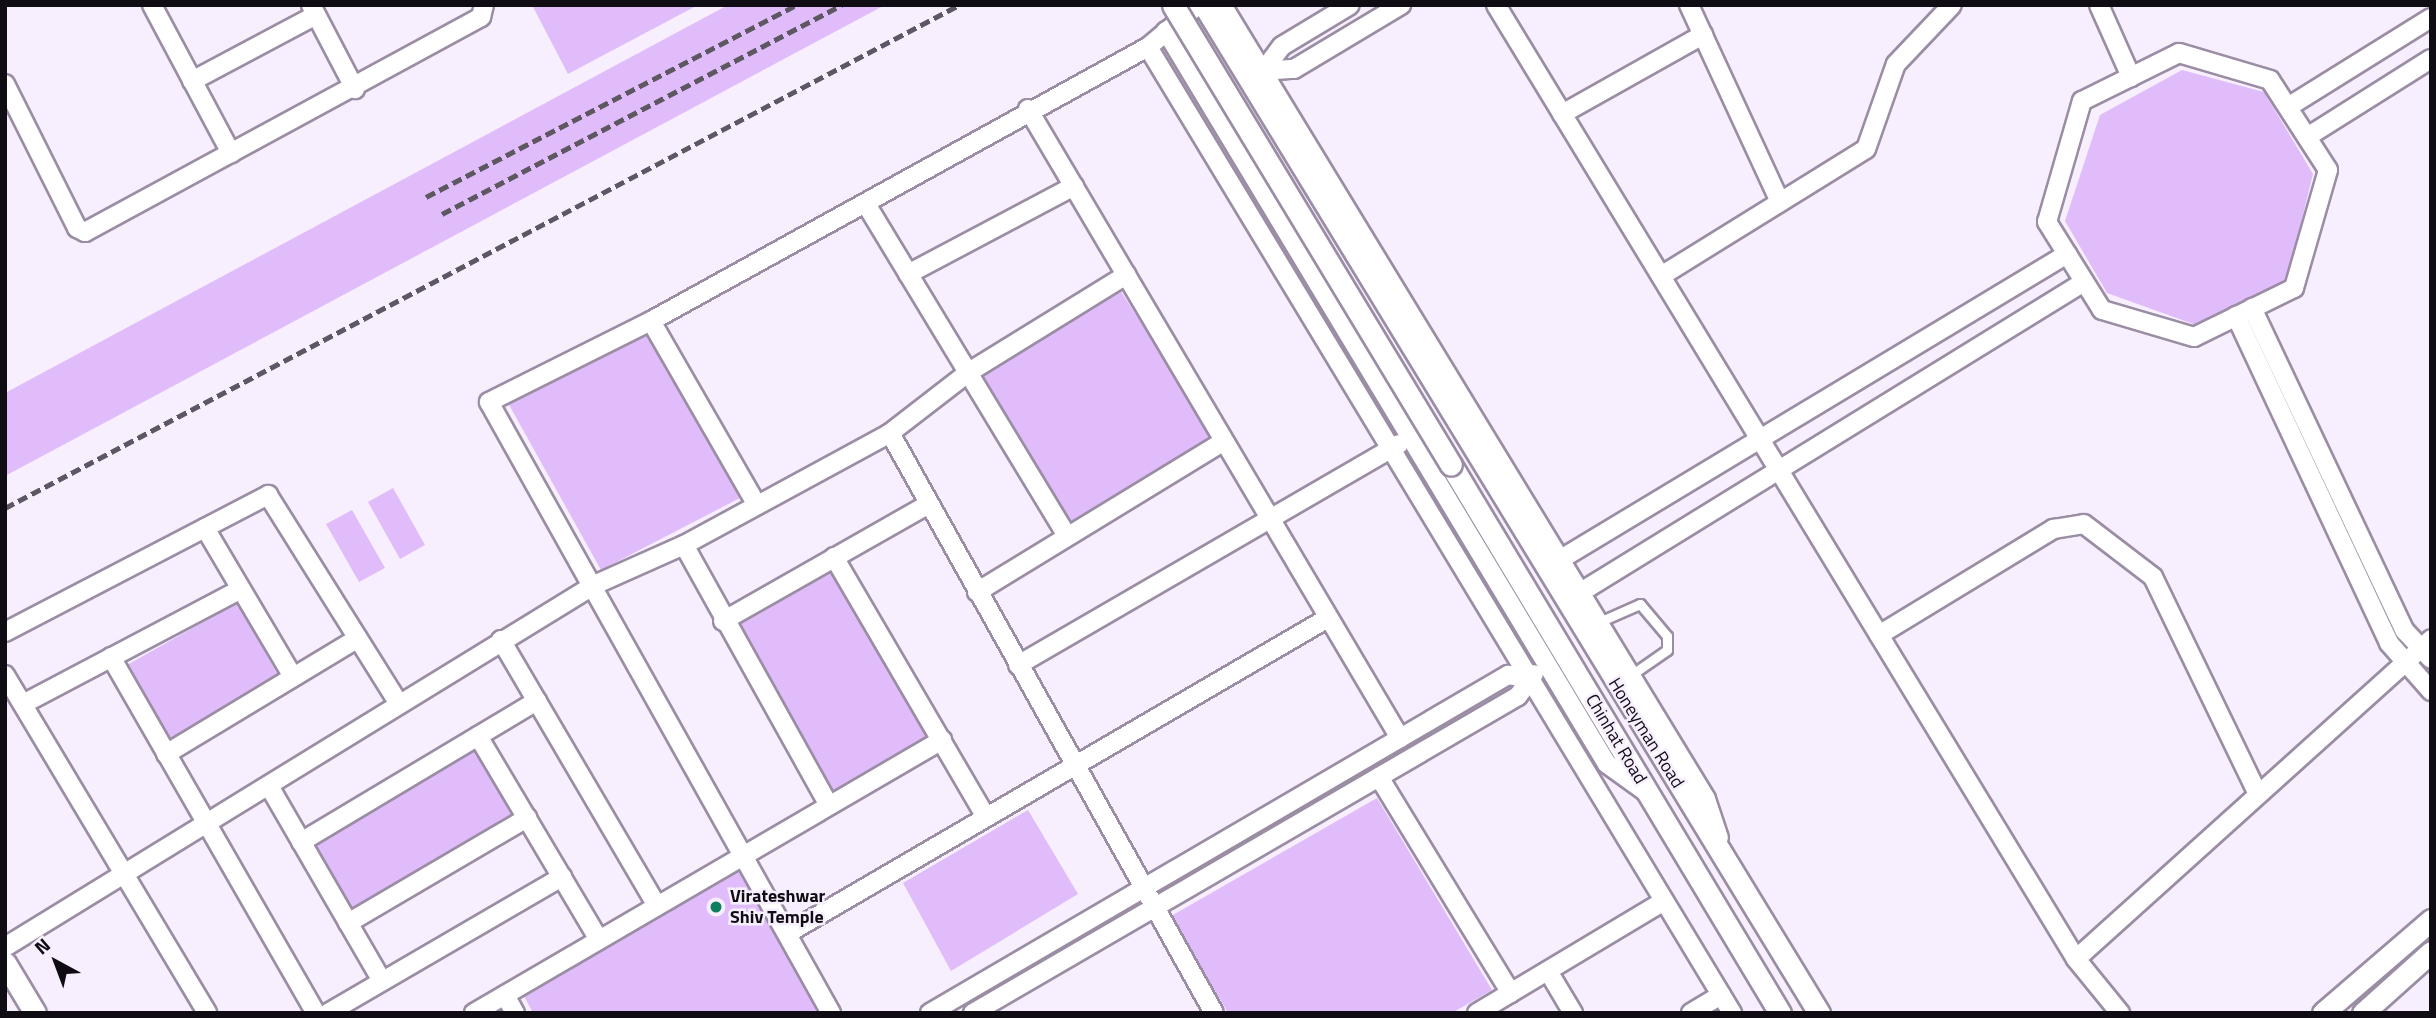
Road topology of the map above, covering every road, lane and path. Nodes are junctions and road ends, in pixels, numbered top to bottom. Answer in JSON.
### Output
{"nodes":[{"id":1,"x":152,"y":5,"type":"edge"},
{"id":2,"x":484,"y":5,"type":"edge"},
{"id":3,"x":1173,"y":5,"type":"edge"},
{"id":4,"x":1198,"y":5,"type":"edge"},
{"id":5,"x":1204,"y":5,"type":"edge"},
{"id":6,"x":1222,"y":5,"type":"edge"},
{"id":7,"x":1350,"y":5,"type":"edge"},
{"id":8,"x":1401,"y":5,"type":"edge"},
{"id":9,"x":1496,"y":5,"type":"edge"},
{"id":10,"x":1689,"y":5,"type":"edge"},
{"id":11,"x":1952,"y":5,"type":"edge"},
{"id":12,"x":2099,"y":5,"type":"edge"},
{"id":13,"x":313,"y":10,"type":"edge"},
{"id":14,"x":2431,"y":18,"type":"edge"},
{"id":15,"x":1166,"y":31,"type":"junction"},
{"id":16,"x":1703,"y":35,"type":"junction"},
{"id":17,"x":1148,"y":47,"type":"junction"},
{"id":18,"x":2431,"y":59,"type":"edge"},
{"id":19,"x":1263,"y":71,"type":"junction"},
{"id":20,"x":2131,"y":77,"type":"junction"},
{"id":21,"x":192,"y":81,"type":"junction"},
{"id":22,"x":5,"y":84,"type":"edge"},
{"id":23,"x":355,"y":89,"type":"junction"},
{"id":24,"x":2288,"y":107,"type":"junction"},
{"id":25,"x":1028,"y":110,"type":"junction"},
{"id":26,"x":1562,"y":114,"type":"junction"},
{"id":27,"x":2307,"y":137,"type":"junction"},
{"id":28,"x":231,"y":153,"type":"junction"},
{"id":29,"x":1074,"y":186,"type":"junction"},
{"id":30,"x":1780,"y":202,"type":"junction"},
{"id":31,"x":866,"y":204,"type":"junction"},
{"id":32,"x":2067,"y":254,"type":"junction"},
{"id":33,"x":908,"y":274,"type":"junction"},
{"id":34,"x":1126,"y":275,"type":"junction"},
{"id":35,"x":1661,"y":276,"type":"junction"},
{"id":36,"x":2084,"y":282,"type":"junction"},
{"id":37,"x":2244,"y":312,"type":"junction"},
{"id":38,"x":651,"y":321,"type":"junction"},
{"id":39,"x":969,"y":372,"type":"junction"},
{"id":40,"x":890,"y":433,"type":"junction"},
{"id":41,"x":1410,"y":436,"type":"junction"},
{"id":42,"x":1760,"y":439,"type":"junction"},
{"id":43,"x":1224,"y":441,"type":"junction"},
{"id":44,"x":1391,"y":451,"type":"junction"},
{"id":45,"x":1779,"y":470,"type":"junction"},
{"id":46,"x":757,"y":505,"type":"junction"},
{"id":47,"x":927,"y":505,"type":"junction"},
{"id":48,"x":1270,"y":520,"type":"junction"},
{"id":49,"x":205,"y":528,"type":"junction"},
{"id":50,"x":1068,"y":536,"type":"junction"},
{"id":51,"x":684,"y":545,"type":"junction"},
{"id":52,"x":834,"y":558,"type":"junction"},
{"id":53,"x":1562,"y":559,"type":"junction"},
{"id":54,"x":594,"y":585,"type":"junction"},
{"id":55,"x":241,"y":589,"type":"junction"},
{"id":56,"x":977,"y":592,"type":"junction"},
{"id":57,"x":1581,"y":592,"type":"junction"},
{"id":58,"x":1328,"y":618,"type":"junction"},
{"id":59,"x":723,"y":621,"type":"junction"},
{"id":60,"x":1599,"y":622,"type":"junction"},
{"id":61,"x":5,"y":632,"type":"edge"},
{"id":62,"x":1879,"y":635,"type":"junction"},
{"id":63,"x":358,"y":638,"type":"junction"},
{"id":64,"x":501,"y":640,"type":"junction"},
{"id":65,"x":2427,"y":649,"type":"edge"},
{"id":66,"x":111,"y":657,"type":"junction"},
{"id":67,"x":2405,"y":662,"type":"junction"},
{"id":68,"x":1018,"y":665,"type":"junction"},
{"id":69,"x":1548,"y":666,"type":"junction"},
{"id":70,"x":5,"y":675,"type":"edge"},
{"id":71,"x":1631,"y":675,"type":"junction"},
{"id":72,"x":293,"y":677,"type":"junction"},
{"id":73,"x":1527,"y":678,"type":"junction"},
{"id":74,"x":2431,"y":691,"type":"edge"},
{"id":75,"x":397,"y":701,"type":"junction"},
{"id":76,"x":537,"y":702,"type":"junction"},
{"id":77,"x":23,"y":704,"type":"junction"},
{"id":78,"x":478,"y":736,"type":"junction"},
{"id":79,"x":1400,"y":738,"type":"junction"},
{"id":80,"x":942,"y":740,"type":"junction"},
{"id":81,"x":166,"y":754,"type":"junction"},
{"id":82,"x":1607,"y":764,"type":"junction"},
{"id":83,"x":1074,"y":766,"type":"junction"},
{"id":84,"x":1379,"y":777,"type":"junction"},
{"id":85,"x":269,"y":786,"type":"junction"},
{"id":86,"x":1649,"y":794,"type":"junction"},
{"id":87,"x":2258,"y":794,"type":"junction"},
{"id":88,"x":1600,"y":798,"type":"junction"},
{"id":89,"x":829,"y":805,"type":"junction"},
{"id":90,"x":986,"y":817,"type":"junction"},
{"id":91,"x":527,"y":818,"type":"junction"},
{"id":92,"x":207,"y":822,"type":"junction"},
{"id":93,"x":301,"y":842,"type":"junction"},
{"id":94,"x":743,"y":855,"type":"junction"},
{"id":95,"x":1729,"y":867,"type":"junction"},
{"id":96,"x":125,"y":873,"type":"junction"},
{"id":97,"x":562,"y":877,"type":"junction"},
{"id":98,"x":1143,"y":888,"type":"junction"},
{"id":99,"x":1664,"y":901,"type":"junction"},
{"id":100,"x":657,"y":906,"type":"junction"},
{"id":101,"x":1154,"y":907,"type":"junction"},
{"id":102,"x":2431,"y":920,"type":"edge"},
{"id":103,"x":348,"y":923,"type":"junction"},
{"id":104,"x":788,"y":933,"type":"junction"},
{"id":105,"x":599,"y":940,"type":"junction"},
{"id":106,"x":5,"y":947,"type":"edge"},
{"id":107,"x":2431,"y":952,"type":"edge"},
{"id":108,"x":2076,"y":959,"type":"junction"},
{"id":109,"x":5,"y":963,"type":"edge"},
{"id":110,"x":1548,"y":971,"type":"junction"},
{"id":111,"x":382,"y":982,"type":"junction"},
{"id":112,"x":1511,"y":993,"type":"junction"},
{"id":113,"x":505,"y":995,"type":"junction"},
{"id":114,"x":1721,"y":995,"type":"junction"},
{"id":115,"x":35,"y":1013,"type":"edge"},
{"id":116,"x":207,"y":1013,"type":"edge"},
{"id":117,"x":316,"y":1013,"type":"edge"},
{"id":118,"x":328,"y":1013,"type":"edge"},
{"id":119,"x":474,"y":1013,"type":"edge"},
{"id":120,"x":516,"y":1013,"type":"edge"},
{"id":121,"x":831,"y":1013,"type":"edge"},
{"id":122,"x":930,"y":1013,"type":"edge"},
{"id":123,"x":974,"y":1013,"type":"edge"},
{"id":124,"x":1214,"y":1013,"type":"edge"},
{"id":125,"x":1477,"y":1013,"type":"edge"},
{"id":126,"x":1573,"y":1013,"type":"edge"},
{"id":127,"x":1691,"y":1013,"type":"edge"},
{"id":128,"x":1731,"y":1013,"type":"edge"},
{"id":129,"x":1780,"y":1013,"type":"edge"},
{"id":130,"x":1819,"y":1013,"type":"edge"},
{"id":131,"x":2120,"y":1013,"type":"edge"},
{"id":132,"x":2323,"y":1013,"type":"edge"},
{"id":133,"x":2363,"y":1013,"type":"edge"}],
"edges":[{"from":1,"to":21,"type":"street"},
{"from":2,"to":23,"type":"street"},
{"from":3,"to":86,"type":"street","name":"Chinhat Road","bridge":true},
{"from":4,"to":15,"type":"street"},
{"from":5,"to":95,"type":"street","name":"Honeyman Road"},
{"from":6,"to":19,"type":"street"},
{"from":7,"to":19,"type":"street"},
{"from":8,"to":19,"type":"street"},
{"from":9,"to":26,"type":"street"},
{"from":10,"to":16,"type":"street"},
{"from":11,"to":30,"type":"street"},
{"from":12,"to":20,"type":"street"},
{"from":13,"to":21,"type":"street"},
{"from":13,"to":23,"type":"street"},
{"from":14,"to":24,"type":"street"},
{"from":15,"to":17,"type":"street"},
{"from":15,"to":41,"type":"street"},
{"from":16,"to":26,"type":"street"},
{"from":16,"to":30,"type":"street"},
{"from":17,"to":25,"type":"street"},
{"from":17,"to":44,"type":"street"},
{"from":18,"to":27,"type":"street"},
{"from":19,"to":53,"type":"street"},
{"from":20,"to":24,"type":"street"},
{"from":20,"to":32,"type":"street"},
{"from":21,"to":28,"type":"street"},
{"from":22,"to":28,"type":"street"},
{"from":23,"to":28,"type":"street"},
{"from":24,"to":27,"type":"street"},
{"from":25,"to":29,"type":"street"},
{"from":25,"to":31,"type":"street"},
{"from":26,"to":35,"type":"street"},
{"from":27,"to":37,"type":"street"},
{"from":29,"to":33,"type":"street"},
{"from":29,"to":34,"type":"street"},
{"from":30,"to":35,"type":"street"},
{"from":31,"to":33,"type":"street"},
{"from":31,"to":38,"type":"street"},
{"from":32,"to":36,"type":"street"},
{"from":32,"to":42,"type":"street"},
{"from":33,"to":39,"type":"street"},
{"from":34,"to":39,"type":"street"},
{"from":34,"to":43,"type":"street"},
{"from":35,"to":42,"type":"street"},
{"from":36,"to":37,"type":"street"},
{"from":36,"to":45,"type":"street"},
{"from":37,"to":65,"type":"street"},
{"from":37,"to":67,"type":"street"},
{"from":38,"to":46,"type":"street"},
{"from":38,"to":54,"type":"street"},
{"from":39,"to":40,"type":"street"},
{"from":39,"to":50,"type":"street"},
{"from":40,"to":46,"type":"street"},
{"from":40,"to":47,"type":"street"},
{"from":41,"to":44,"type":"street"},
{"from":41,"to":69,"type":"street"},
{"from":42,"to":45,"type":"street"},
{"from":42,"to":53,"type":"street"},
{"from":43,"to":48,"type":"street"},
{"from":43,"to":50,"type":"street"},
{"from":44,"to":48,"type":"street"},
{"from":44,"to":73,"type":"street"},
{"from":45,"to":57,"type":"street"},
{"from":45,"to":62,"type":"street"},
{"from":46,"to":51,"type":"street"},
{"from":47,"to":52,"type":"street"},
{"from":47,"to":56,"type":"street"},
{"from":48,"to":58,"type":"street"},
{"from":48,"to":68,"type":"street"},
{"from":49,"to":55,"type":"street"},
{"from":49,"to":61,"type":"street"},
{"from":49,"to":63,"type":"street"},
{"from":50,"to":56,"type":"street"},
{"from":51,"to":54,"type":"street"},
{"from":51,"to":59,"type":"street"},
{"from":52,"to":59,"type":"street"},
{"from":52,"to":80,"type":"street"},
{"from":53,"to":57,"type":"street"},
{"from":54,"to":64,"type":"street"},
{"from":54,"to":94,"type":"street"},
{"from":55,"to":66,"type":"street"},
{"from":55,"to":72,"type":"street"},
{"from":56,"to":68,"type":"street"},
{"from":57,"to":60,"type":"street"},
{"from":58,"to":79,"type":"street"},
{"from":58,"to":83,"type":"street"},
{"from":59,"to":89,"type":"street"},
{"from":60,"to":71,"type":"street"},
{"from":60,"to":71,"type":"lane"},
{"from":62,"to":87,"type":"street"},
{"from":62,"to":108,"type":"street"},
{"from":63,"to":72,"type":"street"},
{"from":63,"to":75,"type":"street"},
{"from":64,"to":75,"type":"street"},
{"from":64,"to":76,"type":"street"},
{"from":65,"to":67,"type":"street"},
{"from":66,"to":77,"type":"street"},
{"from":66,"to":81,"type":"street"},
{"from":67,"to":74,"type":"street"},
{"from":67,"to":87,"type":"street"},
{"from":68,"to":83,"type":"street"},
{"from":69,"to":73,"type":"street"},
{"from":69,"to":82,"type":"street"},
{"from":70,"to":77,"type":"street"},
{"from":71,"to":95,"type":"street"},
{"from":72,"to":81,"type":"street"},
{"from":73,"to":79,"type":"street"},
{"from":73,"to":84,"type":"street"},
{"from":73,"to":88,"type":"street"},
{"from":75,"to":85,"type":"street"},
{"from":76,"to":78,"type":"street"},
{"from":76,"to":100,"type":"street"},
{"from":77,"to":96,"type":"street"},
{"from":78,"to":91,"type":"street"},
{"from":78,"to":93,"type":"street"},
{"from":79,"to":98,"type":"street"},
{"from":80,"to":89,"type":"street"},
{"from":80,"to":90,"type":"street"},
{"from":81,"to":92,"type":"street"},
{"from":82,"to":86,"type":"street"},
{"from":82,"to":88,"type":"street"},
{"from":83,"to":90,"type":"street"},
{"from":83,"to":98,"type":"street"},
{"from":84,"to":101,"type":"street"},
{"from":84,"to":112,"type":"street"},
{"from":85,"to":92,"type":"street"},
{"from":85,"to":93,"type":"street"},
{"from":86,"to":129,"type":"street","name":"Chinhat Road"},
{"from":87,"to":108,"type":"street"},
{"from":88,"to":99,"type":"street"},
{"from":89,"to":94,"type":"street"},
{"from":90,"to":104,"type":"street"},
{"from":91,"to":97,"type":"street"},
{"from":91,"to":103,"type":"street"},
{"from":92,"to":96,"type":"street"},
{"from":92,"to":117,"type":"street"},
{"from":93,"to":103,"type":"street"},
{"from":94,"to":100,"type":"street"},
{"from":94,"to":104,"type":"street"},
{"from":95,"to":130,"type":"street","name":"Honeyman Road"},
{"from":96,"to":106,"type":"street"},
{"from":96,"to":116,"type":"street"},
{"from":97,"to":105,"type":"street"},
{"from":97,"to":111,"type":"street"},
{"from":98,"to":101,"type":"street"},
{"from":98,"to":122,"type":"street"},
{"from":99,"to":110,"type":"street"},
{"from":99,"to":114,"type":"street"},
{"from":100,"to":105,"type":"street"},
{"from":101,"to":123,"type":"street"},
{"from":101,"to":124,"type":"street"},
{"from":102,"to":132,"type":"street"},
{"from":103,"to":111,"type":"street"},
{"from":104,"to":121,"type":"street"},
{"from":105,"to":113,"type":"street"},
{"from":107,"to":133,"type":"street"},
{"from":108,"to":131,"type":"street"},
{"from":109,"to":115,"type":"street"},
{"from":110,"to":112,"type":"street"},
{"from":110,"to":126,"type":"street"},
{"from":111,"to":118,"type":"street"},
{"from":112,"to":125,"type":"street"},
{"from":113,"to":119,"type":"street"},
{"from":113,"to":120,"type":"street"},
{"from":114,"to":127,"type":"street"},
{"from":114,"to":128,"type":"street"}]}
